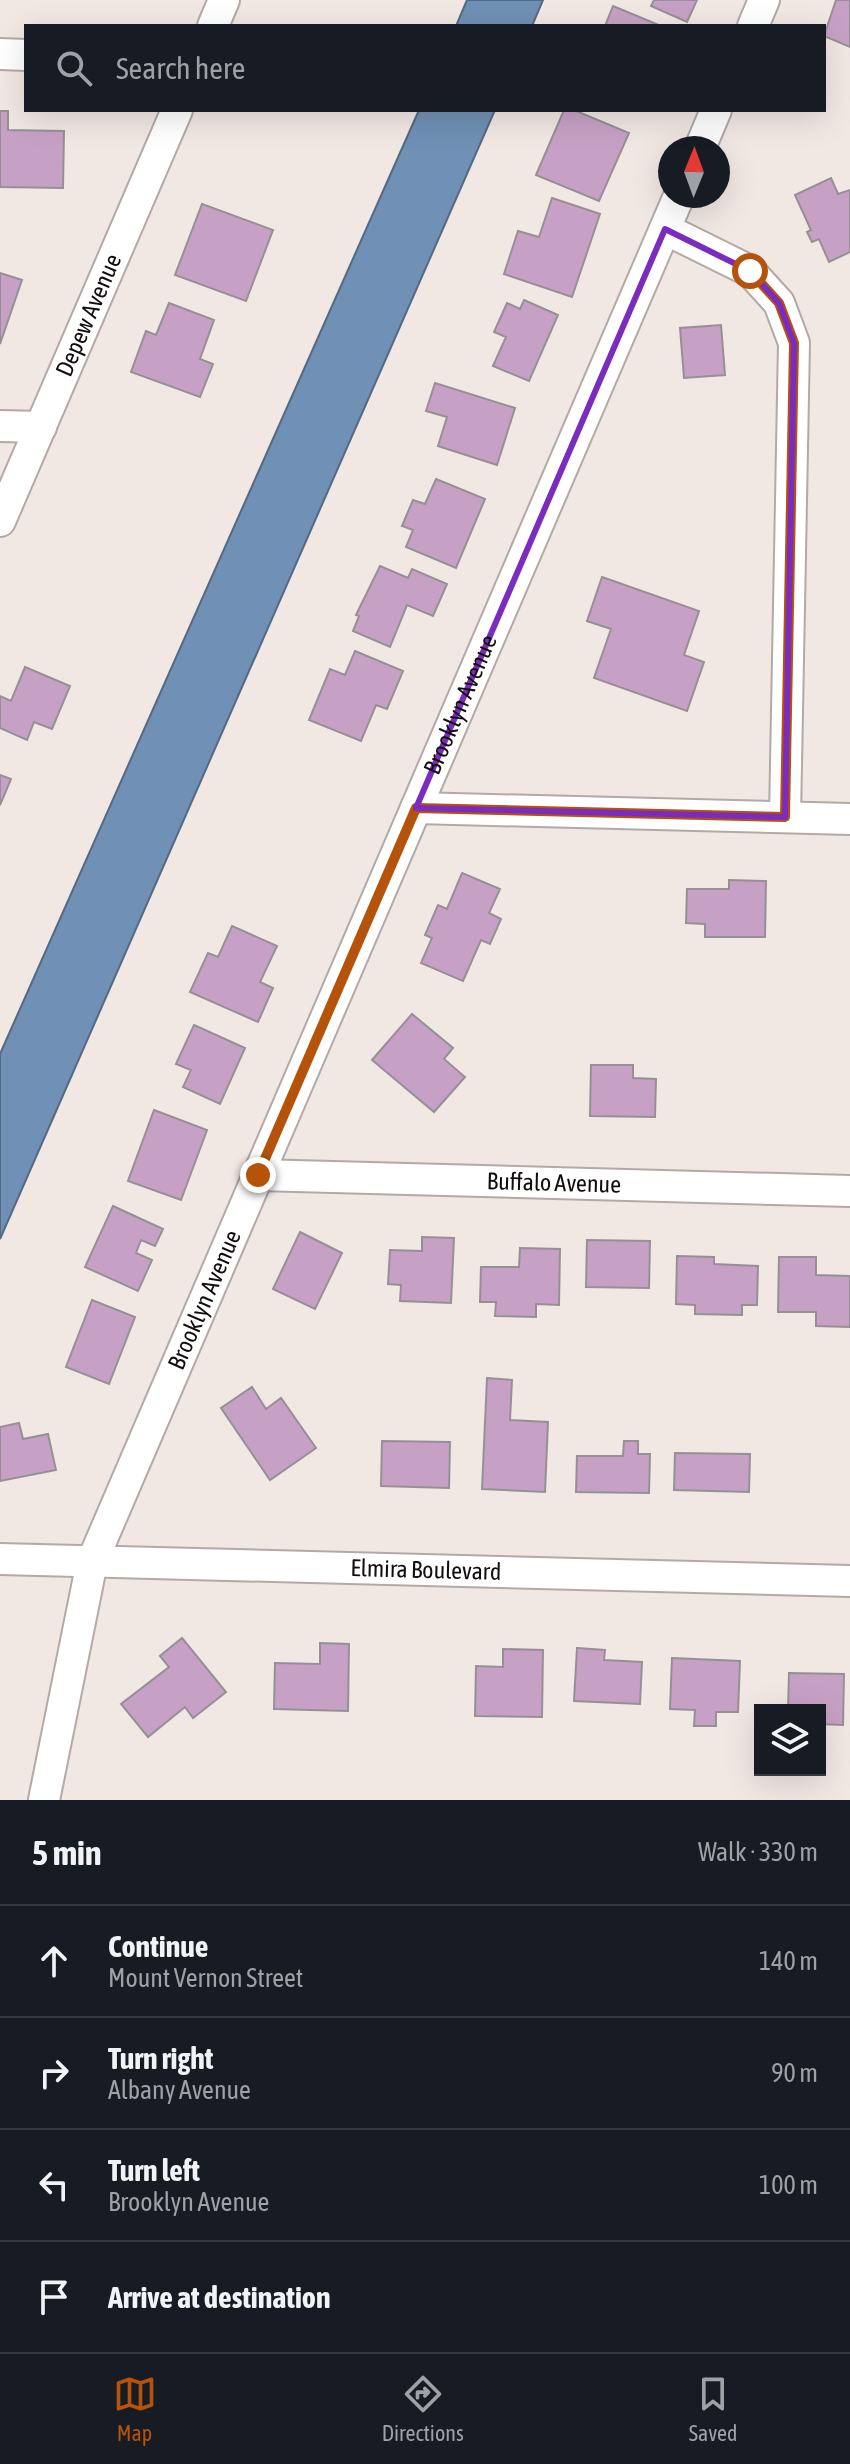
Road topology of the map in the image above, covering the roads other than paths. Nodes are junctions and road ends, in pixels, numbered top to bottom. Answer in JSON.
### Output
{"nodes":[{"id":1,"x":224,"y":0,"type":"edge"},
{"id":2,"x":764,"y":0,"type":"edge"},
{"id":3,"x":214,"y":24,"type":"edge"},
{"id":4,"x":754,"y":24,"type":"edge"},
{"id":5,"x":0,"y":54,"type":"edge"},
{"id":6,"x":24,"y":55,"type":"edge"},
{"id":7,"x":176,"y":112,"type":"edge"},
{"id":8,"x":715,"y":112,"type":"edge"},
{"id":9,"x":705,"y":136,"type":"edge"},
{"id":10,"x":674,"y":208,"type":"edge"},
{"id":11,"x":665,"y":229,"type":"junction"},
{"id":12,"x":0,"y":426,"type":"edge"},
{"id":13,"x":41,"y":427,"type":"junction"},
{"id":14,"x":0,"y":521,"type":"edge"},
{"id":15,"x":416,"y":808,"type":"junction"},
{"id":16,"x":785,"y":817,"type":"junction"},
{"id":17,"x":850,"y":819,"type":"edge"},
{"id":18,"x":258,"y":1175,"type":"junction"},
{"id":19,"x":850,"y":1191,"type":"edge"},
{"id":20,"x":0,"y":1559,"type":"edge"},
{"id":21,"x":92,"y":1562,"type":"junction"},
{"id":22,"x":850,"y":1581,"type":"edge"},
{"id":23,"x":44,"y":1800,"type":"edge"}],
"edges":[{"from":1,"to":3,"type":"street"},
{"from":2,"to":4,"type":"street"},
{"from":5,"to":6,"type":"street"},
{"from":7,"to":13,"type":"street","name":"Depew Avenue"},
{"from":8,"to":9,"type":"street"},
{"from":10,"to":11,"type":"street","name":"Brooklyn Avenue"},
{"from":11,"to":15,"type":"street","name":"Brooklyn Avenue"},
{"from":11,"to":16,"type":"street"},
{"from":12,"to":13,"type":"street"},
{"from":13,"to":14,"type":"street","name":"Depew Avenue"},
{"from":15,"to":16,"type":"street"},
{"from":15,"to":18,"type":"street","name":"Brooklyn Avenue"},
{"from":16,"to":17,"type":"street"},
{"from":18,"to":19,"type":"street","name":"Buffalo Avenue"},
{"from":18,"to":21,"type":"street","name":"Brooklyn Avenue"},
{"from":20,"to":21,"type":"street","name":"Elmira Boulevard"},
{"from":21,"to":22,"type":"street","name":"Elmira Boulevard"},
{"from":21,"to":23,"type":"street","name":"Brooklyn Avenue"}]}
